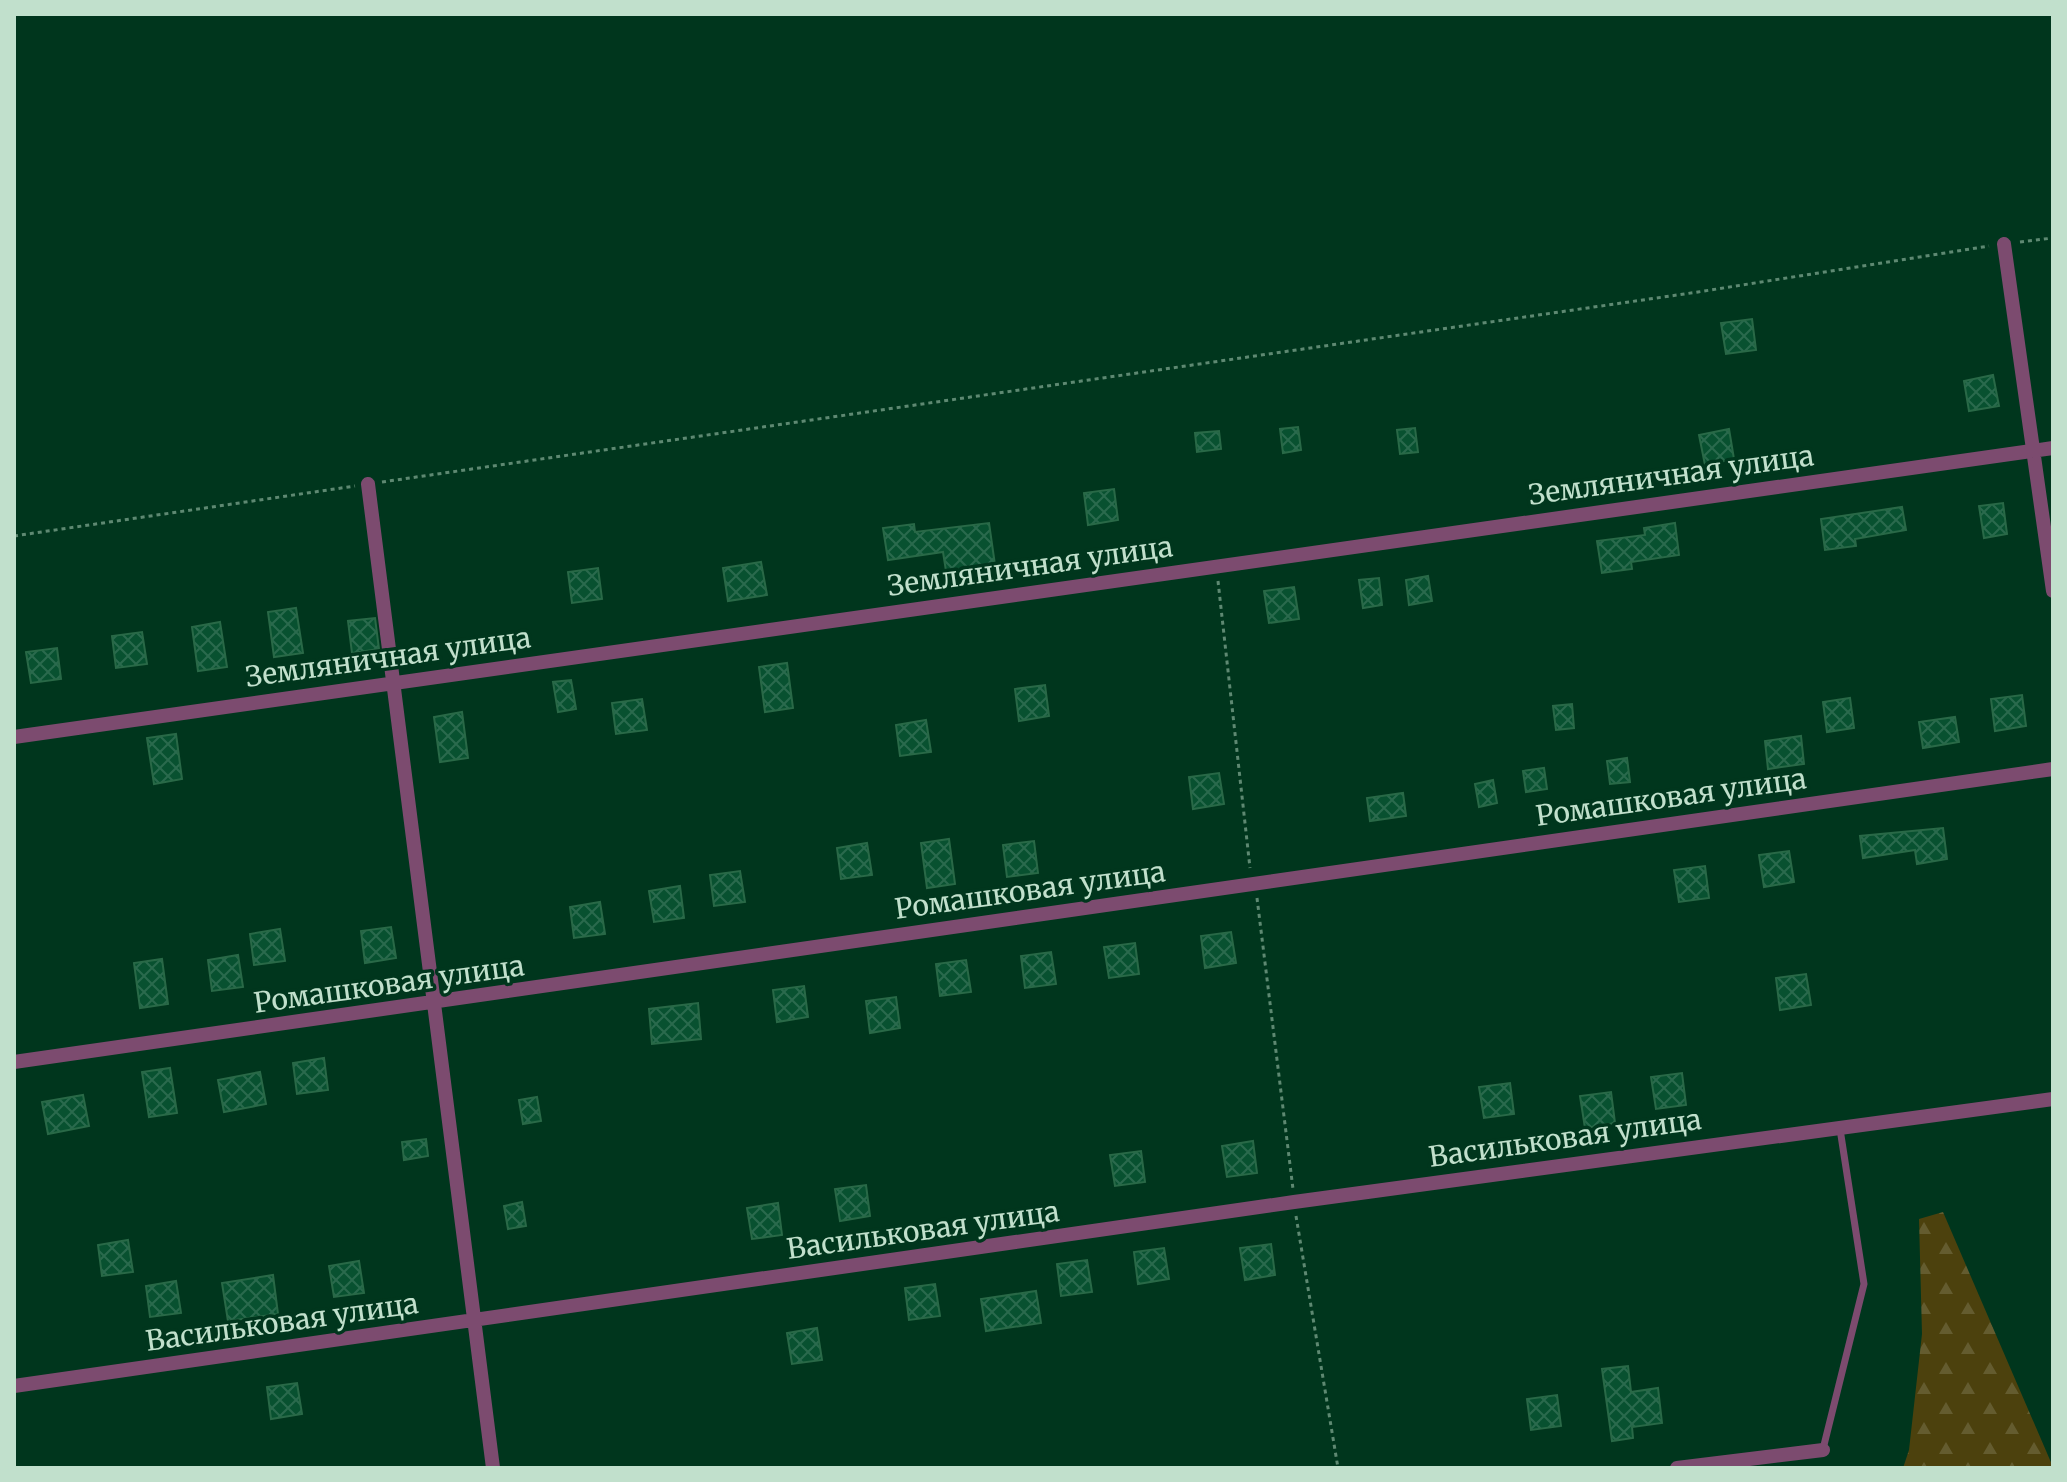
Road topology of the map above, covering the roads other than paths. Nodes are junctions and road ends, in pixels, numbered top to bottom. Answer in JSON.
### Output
{"nodes":[{"id":1,"x":2004,"y":244,"type":"road end"},
{"id":2,"x":2053,"y":448,"type":"edge"},
{"id":3,"x":2035,"y":450,"type":"junction"},
{"id":4,"x":368,"y":484,"type":"road end"},
{"id":5,"x":2053,"y":591,"type":"edge"},
{"id":6,"x":393,"y":682,"type":"junction"},
{"id":7,"x":14,"y":737,"type":"edge"},
{"id":8,"x":2053,"y":769,"type":"edge"},
{"id":9,"x":434,"y":1004,"type":"junction"},
{"id":10,"x":14,"y":1062,"type":"edge"},
{"id":11,"x":2053,"y":1099,"type":"edge"},
{"id":12,"x":1840,"y":1127,"type":"junction"},
{"id":13,"x":474,"y":1321,"type":"junction"},
{"id":14,"x":14,"y":1386,"type":"edge"},
{"id":15,"x":1823,"y":1450,"type":"joint"},
{"id":16,"x":493,"y":1468,"type":"edge"},
{"id":17,"x":1677,"y":1468,"type":"edge"}],
"edges":[{"from":1,"to":3,"type":"street"},
{"from":2,"to":3,"type":"street","name":"Земляничная улица"},
{"from":3,"to":5,"type":"street"},
{"from":3,"to":6,"type":"street","name":"Земляничная улица"},
{"from":4,"to":6,"type":"street"},
{"from":6,"to":7,"type":"street","name":"Земляничная улица"},
{"from":6,"to":9,"type":"street"},
{"from":8,"to":9,"type":"street","name":"Ромашковая улица"},
{"from":9,"to":10,"type":"street","name":"Ромашковая улица"},
{"from":9,"to":13,"type":"street"},
{"from":11,"to":12,"type":"street","name":"Васильковая улица"},
{"from":12,"to":13,"type":"street","name":"Васильковая улица"},
{"from":12,"to":15,"type":"lane"},
{"from":13,"to":14,"type":"street","name":"Васильковая улица"},
{"from":13,"to":16,"type":"street"},
{"from":15,"to":17,"type":"street"}]}
